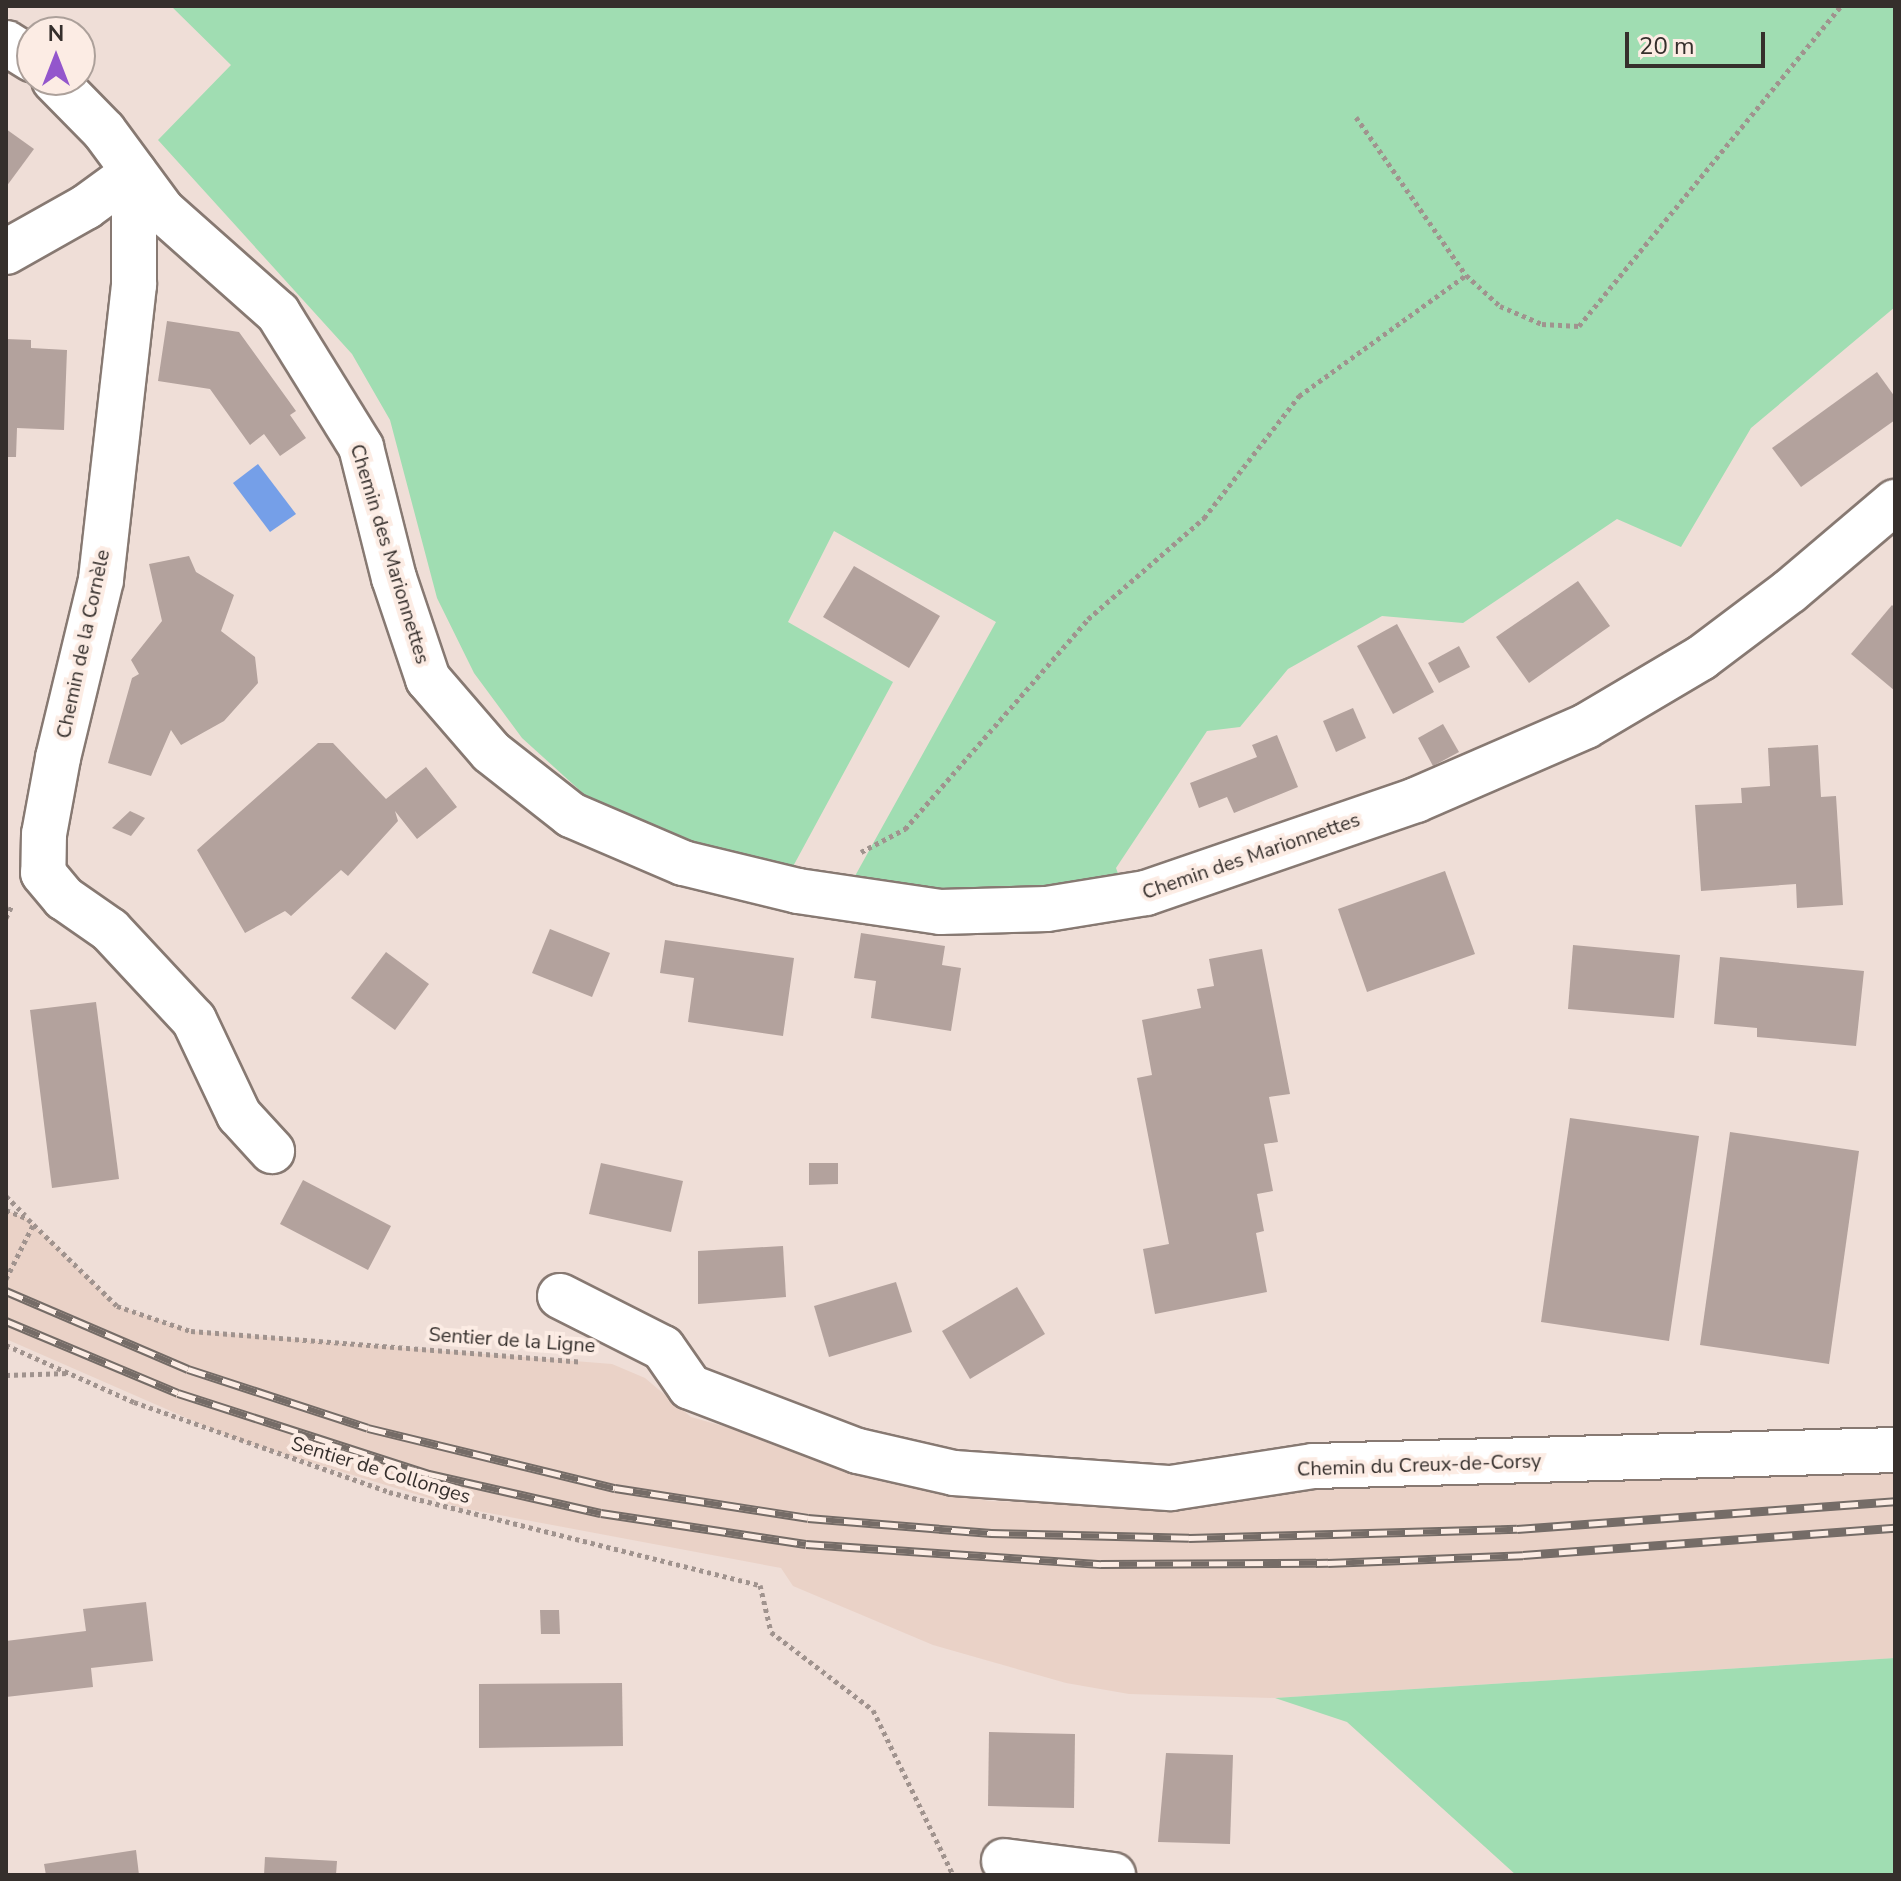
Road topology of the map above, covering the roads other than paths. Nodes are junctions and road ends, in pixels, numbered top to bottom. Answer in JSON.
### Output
{"nodes":[{"id":1,"x":70,"y":96,"type":"edge"},
{"id":2,"x":134,"y":172,"type":"junction"},
{"id":3,"x":6,"y":252,"type":"edge"},
{"id":4,"x":1895,"y":502,"type":"edge"},
{"id":5,"x":272,"y":1151,"type":"dead end"},
{"id":6,"x":560,"y":1296,"type":"dead end"},
{"id":7,"x":1895,"y":1450,"type":"edge"},
{"id":8,"x":1004,"y":1861,"type":"dead end"},
{"id":9,"x":1113,"y":1875,"type":"edge"}],
"edges":[{"from":1,"to":2,"type":"street"},
{"from":2,"to":3,"type":"street"},
{"from":2,"to":4,"type":"street","name":"Chemin des Marionnettes"},
{"from":2,"to":5,"type":"street","name":"Chemin de la Cornèle"},
{"from":6,"to":7,"type":"street","name":"Chemin du Creux-de-Corsy"},
{"from":8,"to":9,"type":"street"}]}
